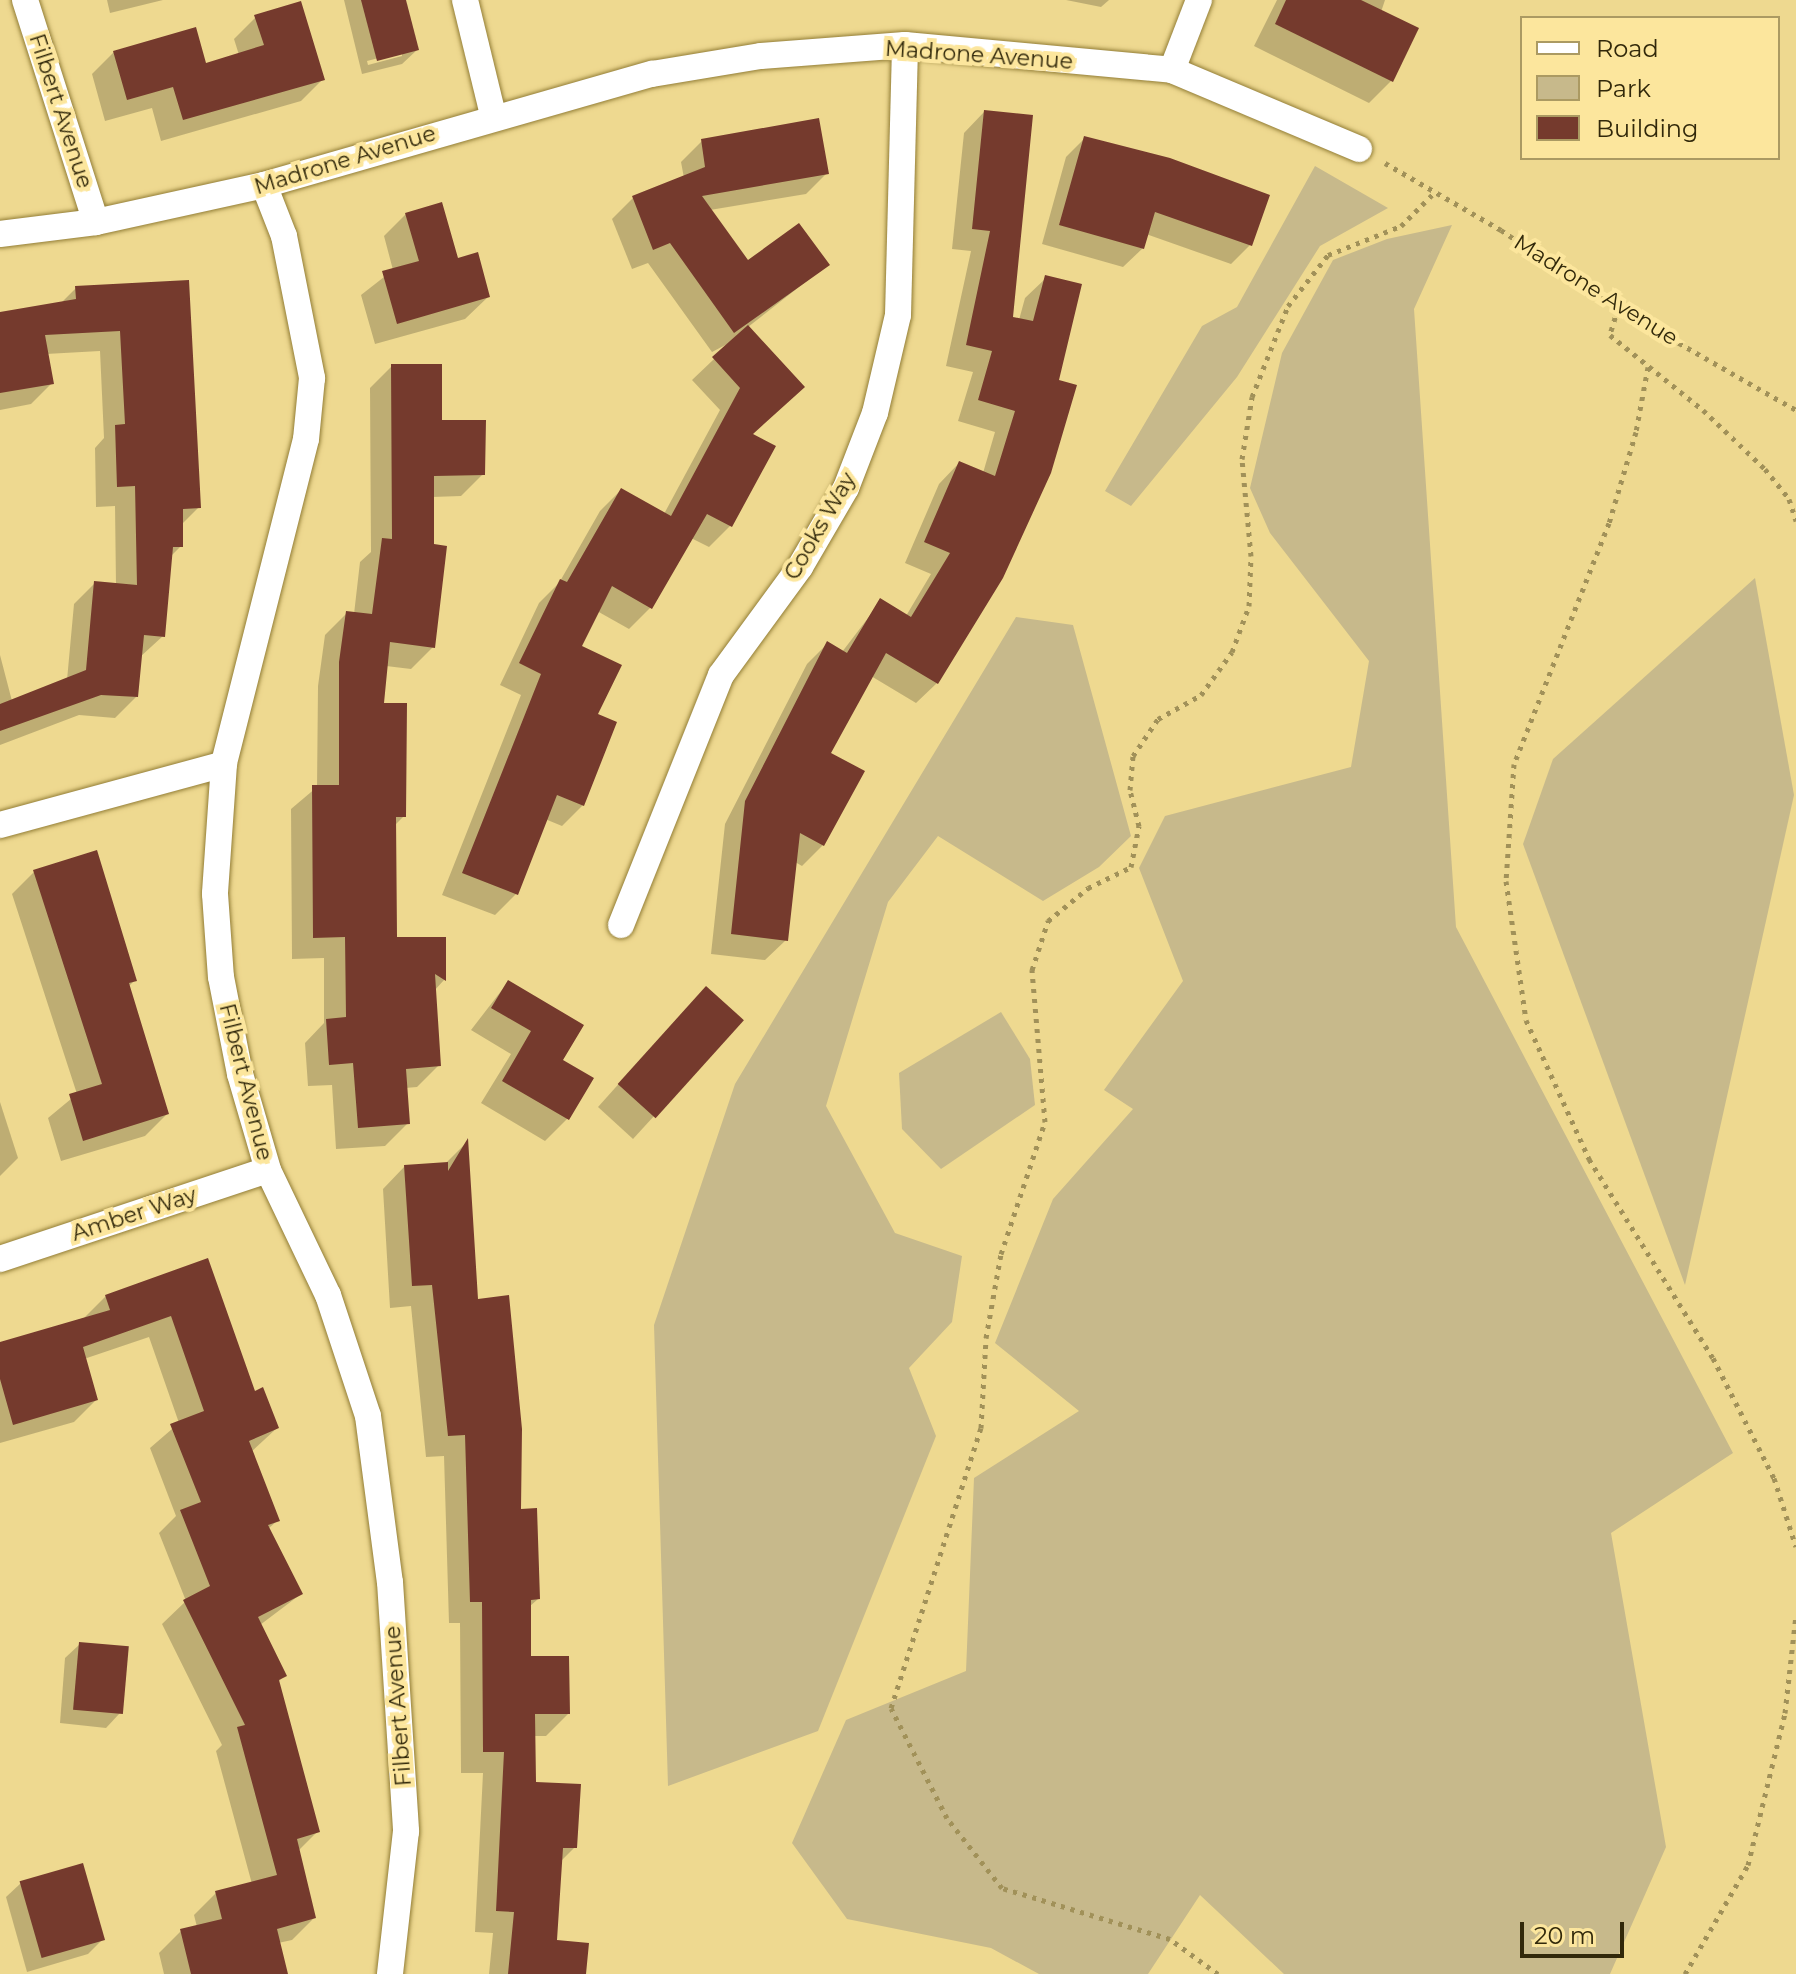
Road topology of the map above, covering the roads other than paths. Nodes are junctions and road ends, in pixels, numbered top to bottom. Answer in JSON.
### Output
{"nodes":[{"id":1,"x":25,"y":0,"type":"edge"},
{"id":2,"x":465,"y":0,"type":"edge"},
{"id":3,"x":1199,"y":0,"type":"edge"},
{"id":4,"x":905,"y":45,"type":"junction"},
{"id":5,"x":1172,"y":70,"type":"junction"},
{"id":6,"x":493,"y":115,"type":"junction"},
{"id":7,"x":1359,"y":149,"type":"road end"},
{"id":8,"x":264,"y":185,"type":"junction"},
{"id":9,"x":96,"y":222,"type":"junction"},
{"id":10,"x":0,"y":234,"type":"edge"},
{"id":11,"x":224,"y":764,"type":"junction"},
{"id":12,"x":0,"y":825,"type":"edge"},
{"id":13,"x":621,"y":925,"type":"dead end"},
{"id":14,"x":268,"y":1170,"type":"junction"},
{"id":15,"x":0,"y":1259,"type":"edge"},
{"id":16,"x":390,"y":1974,"type":"edge"}],
"edges":[{"from":1,"to":9,"type":"street","name":"Filbert Avenue"},
{"from":2,"to":6,"type":"street"},
{"from":3,"to":5,"type":"street"},
{"from":4,"to":5,"type":"street","name":"Madrone Avenue"},
{"from":4,"to":6,"type":"street","name":"Madrone Avenue"},
{"from":4,"to":13,"type":"street","name":"Cooks Way"},
{"from":5,"to":7,"type":"street","name":"Madrone Avenue"},
{"from":6,"to":8,"type":"street","name":"Madrone Avenue"},
{"from":8,"to":9,"type":"street","name":"Madrone Avenue"},
{"from":8,"to":11,"type":"street","name":"Filbert Avenue"},
{"from":9,"to":10,"type":"street","name":"Madrone Avenue"},
{"from":11,"to":12,"type":"street"},
{"from":11,"to":14,"type":"street","name":"Filbert Avenue"},
{"from":14,"to":15,"type":"street","name":"Amber Way"},
{"from":14,"to":16,"type":"street","name":"Filbert Avenue"}]}
